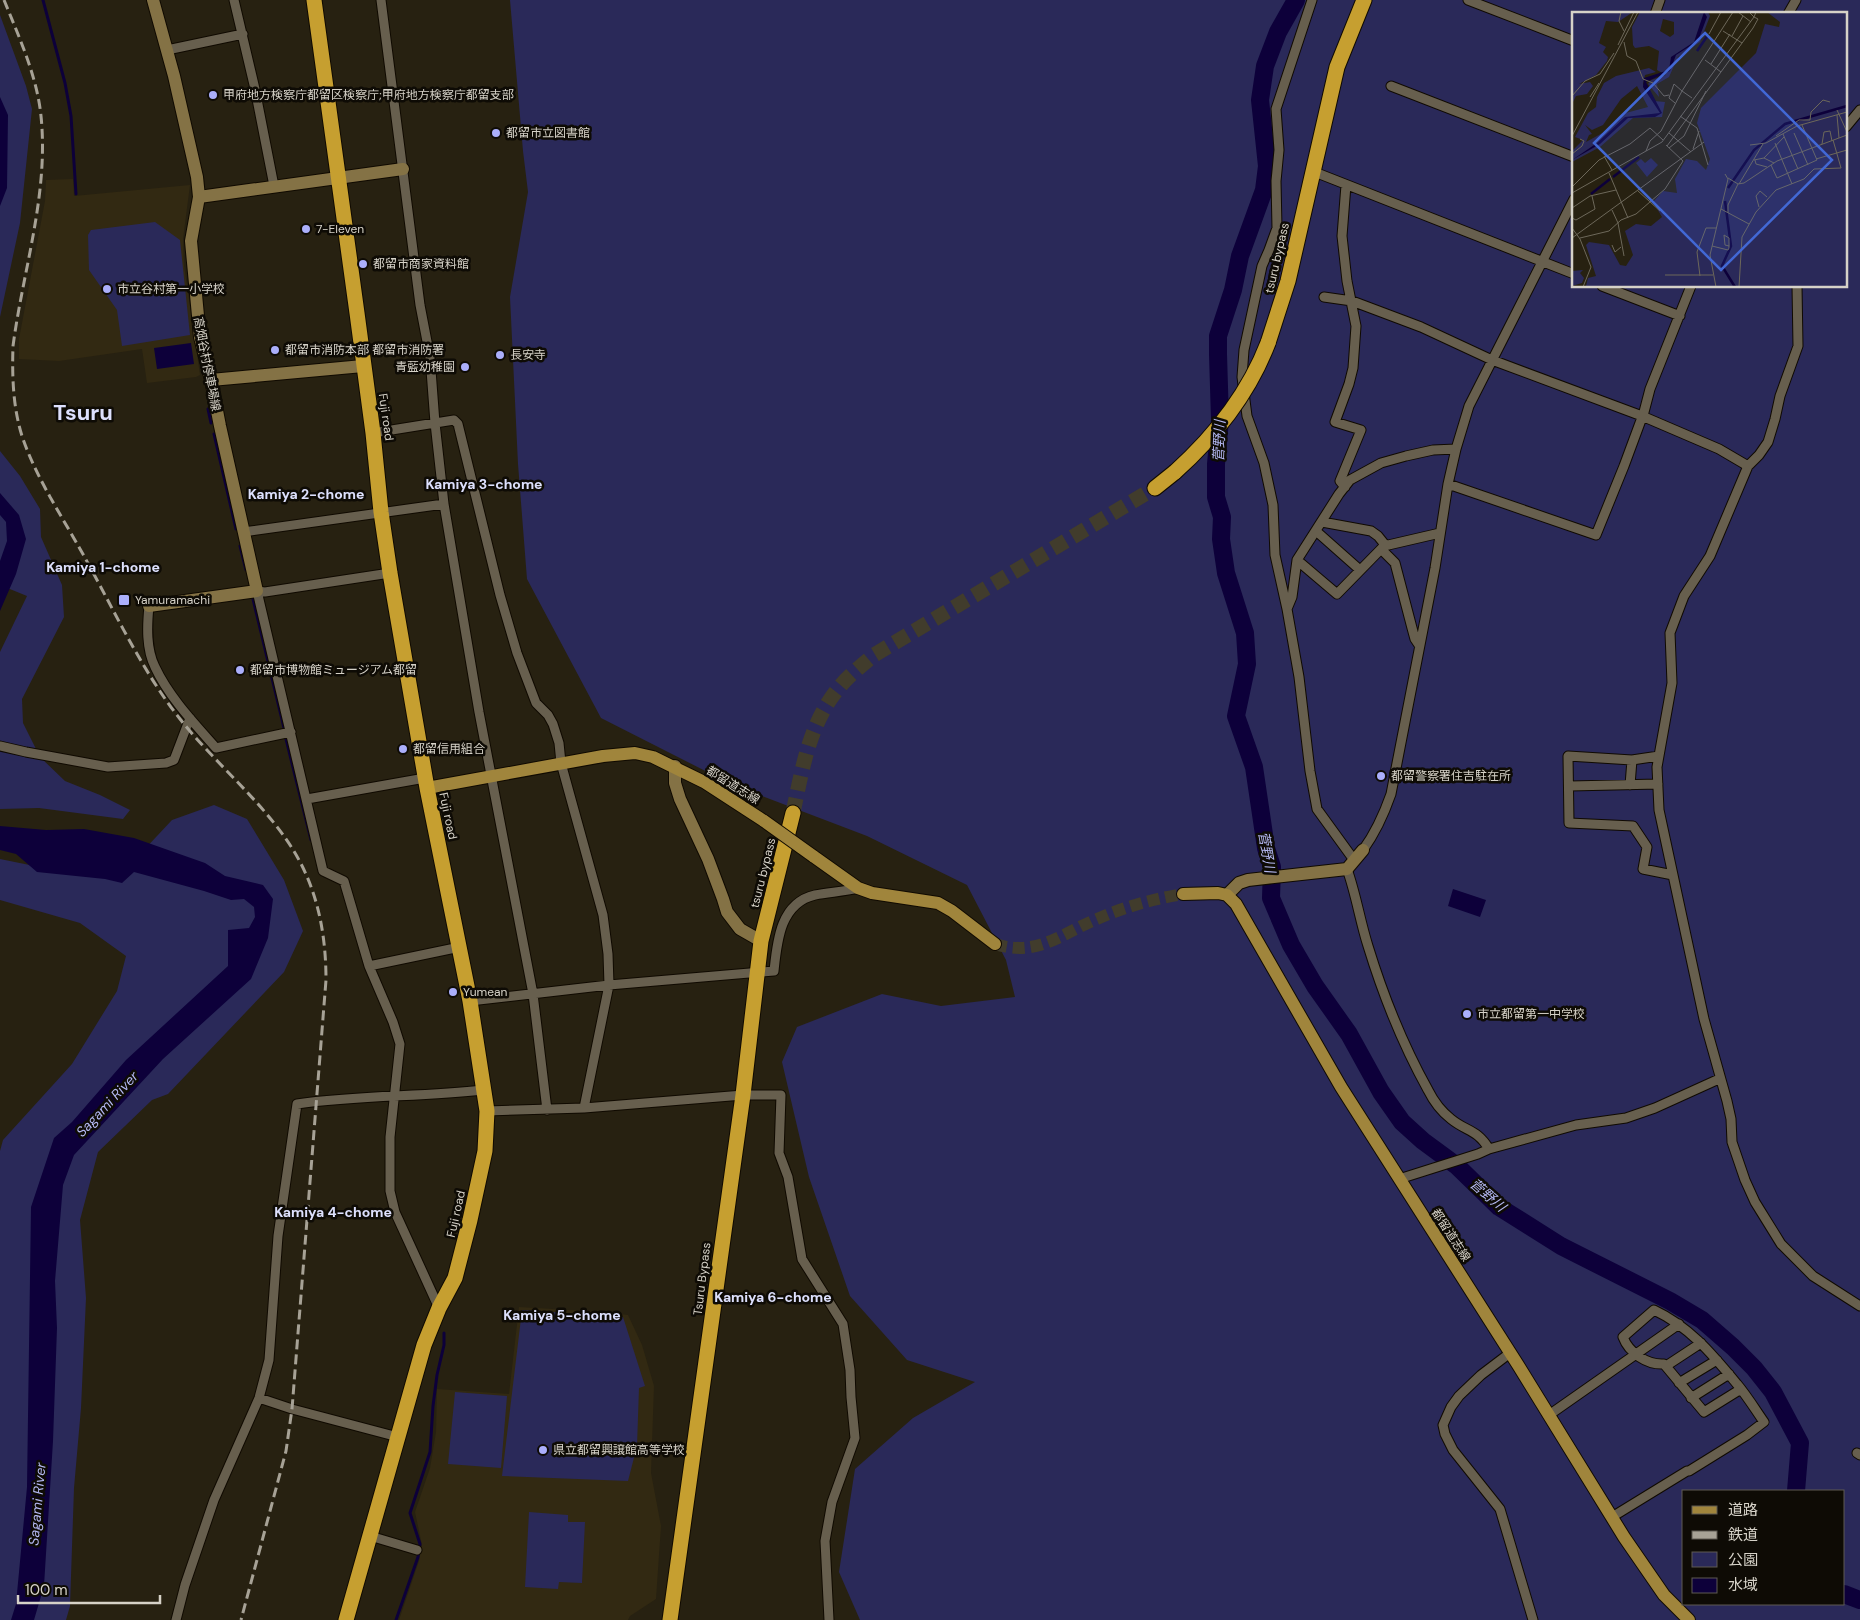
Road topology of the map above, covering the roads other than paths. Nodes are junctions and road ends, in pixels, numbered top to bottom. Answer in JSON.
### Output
{"nodes":[{"id":1,"x":153,"y":0,"type":"edge"},
{"id":2,"x":234,"y":0,"type":"edge"},
{"id":3,"x":314,"y":0,"type":"edge"},
{"id":4,"x":381,"y":0,"type":"edge"},
{"id":5,"x":1312,"y":0,"type":"edge"},
{"id":6,"x":1364,"y":0,"type":"edge"},
{"id":7,"x":1468,"y":0,"type":"edge"},
{"id":8,"x":1660,"y":0,"type":"edge"},
{"id":9,"x":1796,"y":0,"type":"edge"},
{"id":10,"x":1656,"y":12,"type":"edge"},
{"id":11,"x":1789,"y":12,"type":"edge"},
{"id":12,"x":243,"y":34,"type":"junction"},
{"id":13,"x":1572,"y":41,"type":"edge"},
{"id":14,"x":166,"y":50,"type":"junction"},
{"id":15,"x":1391,"y":86,"type":"dead end"},
{"id":16,"x":1860,"y":110,"type":"edge"},
{"id":17,"x":1848,"y":125,"type":"edge"},
{"id":18,"x":1572,"y":156,"type":"edge"},
{"id":19,"x":403,"y":169,"type":"junction"},
{"id":20,"x":1312,"y":171,"type":"junction"},
{"id":21,"x":339,"y":177,"type":"junction"},
{"id":22,"x":1346,"y":185,"type":"junction"},
{"id":23,"x":274,"y":186,"type":"junction"},
{"id":24,"x":199,"y":197,"type":"junction"},
{"id":25,"x":1572,"y":203,"type":"edge"},
{"id":26,"x":1543,"y":261,"type":"junction"},
{"id":27,"x":1572,"y":273,"type":"edge"},
{"id":28,"x":1607,"y":288,"type":"edge"},
{"id":29,"x":1690,"y":288,"type":"edge"},
{"id":30,"x":1797,"y":288,"type":"edge"},
{"id":31,"x":1324,"y":297,"type":"dead end"},
{"id":32,"x":1352,"y":301,"type":"junction"},
{"id":33,"x":1680,"y":316,"type":"junction"},
{"id":34,"x":1492,"y":360,"type":"junction"},
{"id":35,"x":363,"y":366,"type":"junction"},
{"id":36,"x":211,"y":380,"type":"junction"},
{"id":37,"x":1642,"y":416,"type":"junction"},
{"id":38,"x":435,"y":423,"type":"junction"},
{"id":39,"x":373,"y":433,"type":"junction"},
{"id":40,"x":1456,"y":449,"type":"junction"},
{"id":41,"x":1748,"y":466,"type":"junction"},
{"id":42,"x":1448,"y":484,"type":"junction"},
{"id":43,"x":1345,"y":486,"type":"junction"},
{"id":44,"x":1155,"y":488,"type":"tunnel mouth"},
{"id":45,"x":444,"y":504,"type":"junction"},
{"id":46,"x":381,"y":512,"type":"junction"},
{"id":47,"x":1322,"y":522,"type":"junction"},
{"id":48,"x":1316,"y":531,"type":"junction"},
{"id":49,"x":243,"y":532,"type":"junction"},
{"id":50,"x":1440,"y":533,"type":"junction"},
{"id":51,"x":1383,"y":547,"type":"junction"},
{"id":52,"x":1296,"y":560,"type":"junction"},
{"id":53,"x":1360,"y":570,"type":"junction"},
{"id":54,"x":390,"y":573,"type":"junction"},
{"id":55,"x":257,"y":591,"type":"junction"},
{"id":56,"x":149,"y":606,"type":"joint"},
{"id":57,"x":1287,"y":609,"type":"junction"},
{"id":58,"x":1419,"y":645,"type":"junction"},
{"id":59,"x":190,"y":718,"type":"junction"},
{"id":60,"x":292,"y":732,"type":"junction"},
{"id":61,"x":0,"y":746,"type":"edge"},
{"id":62,"x":1659,"y":756,"type":"junction"},
{"id":63,"x":1632,"y":760,"type":"junction"},
{"id":64,"x":561,"y":763,"type":"junction"},
{"id":65,"x":675,"y":766,"type":"junction"},
{"id":66,"x":491,"y":776,"type":"junction"},
{"id":67,"x":426,"y":783,"type":"junction"},
{"id":68,"x":1658,"y":784,"type":"junction"},
{"id":69,"x":1630,"y":785,"type":"junction"},
{"id":70,"x":1570,"y":786,"type":"junction"},
{"id":71,"x":307,"y":799,"type":"junction"},
{"id":72,"x":793,"y":813,"type":"tunnel mouth"},
{"id":73,"x":1363,"y":850,"type":"joint"},
{"id":74,"x":1351,"y":865,"type":"junction"},
{"id":75,"x":1673,"y":875,"type":"junction"},
{"id":76,"x":858,"y":888,"type":"junction"},
{"id":77,"x":1182,"y":894,"type":"tunnel mouth"},
{"id":78,"x":1227,"y":895,"type":"junction"},
{"id":79,"x":761,"y":941,"type":"junction"},
{"id":80,"x":995,"y":944,"type":"tunnel mouth"},
{"id":81,"x":460,"y":947,"type":"junction"},
{"id":82,"x":369,"y":966,"type":"junction"},
{"id":83,"x":756,"y":974,"type":"junction"},
{"id":84,"x":609,"y":985,"type":"junction"},
{"id":85,"x":532,"y":994,"type":"junction"},
{"id":86,"x":470,"y":1001,"type":"junction"},
{"id":87,"x":1719,"y":1079,"type":"junction"},
{"id":88,"x":483,"y":1090,"type":"junction"},
{"id":89,"x":393,"y":1095,"type":"junction"},
{"id":90,"x":743,"y":1095,"type":"junction"},
{"id":91,"x":584,"y":1108,"type":"junction"},
{"id":92,"x":547,"y":1110,"type":"junction"},
{"id":93,"x":487,"y":1111,"type":"junction"},
{"id":94,"x":1489,"y":1149,"type":"junction"},
{"id":95,"x":1399,"y":1179,"type":"junction"},
{"id":96,"x":1860,"y":1306,"type":"edge"},
{"id":97,"x":439,"y":1308,"type":"junction"},
{"id":98,"x":1678,"y":1324,"type":"junction"},
{"id":99,"x":1701,"y":1343,"type":"junction"},
{"id":100,"x":1636,"y":1352,"type":"junction"},
{"id":101,"x":1510,"y":1353,"type":"junction"},
{"id":102,"x":1717,"y":1360,"type":"junction"},
{"id":103,"x":1666,"y":1366,"type":"junction"},
{"id":104,"x":1729,"y":1374,"type":"junction"},
{"id":105,"x":1679,"y":1383,"type":"junction"},
{"id":106,"x":1741,"y":1389,"type":"junction"},
{"id":107,"x":259,"y":1398,"type":"junction"},
{"id":108,"x":1691,"y":1398,"type":"junction"},
{"id":109,"x":1549,"y":1415,"type":"junction"},
{"id":110,"x":398,"y":1437,"type":"junction"},
{"id":111,"x":1612,"y":1517,"type":"junction"},
{"id":112,"x":370,"y":1536,"type":"junction"},
{"id":113,"x":416,"y":1550,"type":"dead end"},
{"id":114,"x":176,"y":1620,"type":"edge"},
{"id":115,"x":346,"y":1620,"type":"edge"},
{"id":116,"x":670,"y":1620,"type":"edge"},
{"id":117,"x":829,"y":1620,"type":"edge"},
{"id":118,"x":1533,"y":1620,"type":"edge"},
{"id":119,"x":1689,"y":1620,"type":"edge"}],
"edges":[{"from":1,"to":14,"type":"main road","name":"高畑谷村停車場線"},
{"from":2,"to":12,"type":"street"},
{"from":3,"to":21,"type":"highway","name":"Fuji road"},
{"from":4,"to":19,"type":"street"},
{"from":5,"to":57,"type":"street"},
{"from":6,"to":20,"type":"highway","name":"tsuru bypass"},
{"from":7,"to":13,"type":"street"},
{"from":8,"to":10,"type":"street"},
{"from":9,"to":11,"type":"street"},
{"from":12,"to":14,"type":"street"},
{"from":12,"to":23,"type":"street"},
{"from":14,"to":24,"type":"main road","name":"高畑谷村停車場線"},
{"from":15,"to":18,"type":"street"},
{"from":16,"to":17,"type":"street"},
{"from":19,"to":21,"type":"main road"},
{"from":19,"to":38,"type":"street"},
{"from":20,"to":22,"type":"street"},
{"from":20,"to":44,"type":"highway","name":"tsuru bypass","bridge":true},
{"from":21,"to":23,"type":"main road"},
{"from":21,"to":35,"type":"highway","name":"Fuji road"},
{"from":22,"to":26,"type":"street"},
{"from":22,"to":32,"type":"street"},
{"from":23,"to":24,"type":"main road"},
{"from":24,"to":36,"type":"main road","name":"高畑谷村停車場線"},
{"from":25,"to":26,"type":"street"},
{"from":26,"to":27,"type":"street"},
{"from":26,"to":34,"type":"street"},
{"from":28,"to":33,"type":"street"},
{"from":29,"to":33,"type":"street"},
{"from":30,"to":41,"type":"street"},
{"from":31,"to":32,"type":"street"},
{"from":32,"to":34,"type":"street"},
{"from":32,"to":43,"type":"street"},
{"from":33,"to":37,"type":"street"},
{"from":34,"to":37,"type":"street"},
{"from":34,"to":40,"type":"street"},
{"from":35,"to":36,"type":"main road"},
{"from":35,"to":39,"type":"highway","name":"Fuji road"},
{"from":36,"to":49,"type":"main road","name":"高畑谷村停車場線"},
{"from":37,"to":41,"type":"street"},
{"from":37,"to":42,"type":"street"},
{"from":38,"to":39,"type":"street"},
{"from":38,"to":45,"type":"street"},
{"from":38,"to":64,"type":"street"},
{"from":39,"to":46,"type":"highway","name":"Fuji road"},
{"from":40,"to":42,"type":"street"},
{"from":40,"to":43,"type":"street"},
{"from":41,"to":62,"type":"street"},
{"from":42,"to":50,"type":"street"},
{"from":43,"to":47,"type":"street"},
{"from":45,"to":46,"type":"street"},
{"from":45,"to":66,"type":"street"},
{"from":46,"to":49,"type":"street"},
{"from":46,"to":54,"type":"highway","name":"Fuji road"},
{"from":47,"to":48,"type":"street"},
{"from":47,"to":51,"type":"street"},
{"from":48,"to":52,"type":"street"},
{"from":48,"to":53,"type":"street"},
{"from":49,"to":55,"type":"main road","name":"高畑谷村停車場線"},
{"from":50,"to":51,"type":"street"},
{"from":50,"to":58,"type":"street"},
{"from":51,"to":53,"type":"street"},
{"from":51,"to":58,"type":"street"},
{"from":52,"to":53,"type":"street"},
{"from":52,"to":57,"type":"street"},
{"from":54,"to":55,"type":"street"},
{"from":54,"to":67,"type":"highway","name":"Fuji road"},
{"from":55,"to":56,"type":"main road"},
{"from":55,"to":60,"type":"street"},
{"from":56,"to":59,"type":"street"},
{"from":57,"to":74,"type":"street"},
{"from":58,"to":73,"type":"street"},
{"from":59,"to":60,"type":"street"},
{"from":59,"to":61,"type":"street"},
{"from":60,"to":71,"type":"street"},
{"from":62,"to":63,"type":"street"},
{"from":62,"to":68,"type":"street"},
{"from":63,"to":69,"type":"street"},
{"from":63,"to":70,"type":"street"},
{"from":64,"to":65,"type":"main road","name":"都留道志線"},
{"from":64,"to":66,"type":"main road","name":"都留道志線"},
{"from":64,"to":84,"type":"street"},
{"from":65,"to":76,"type":"main road","name":"都留道志線","bridge":true},
{"from":65,"to":79,"type":"main road"},
{"from":66,"to":67,"type":"main road","name":"都留道志線"},
{"from":66,"to":85,"type":"street"},
{"from":67,"to":71,"type":"street"},
{"from":67,"to":81,"type":"highway","name":"Fuji road"},
{"from":68,"to":69,"type":"street"},
{"from":68,"to":75,"type":"street"},
{"from":69,"to":70,"type":"street"},
{"from":70,"to":75,"type":"street"},
{"from":71,"to":82,"type":"street"},
{"from":72,"to":79,"type":"highway","name":"tsuru bypass"},
{"from":73,"to":74,"type":"main road"},
{"from":74,"to":78,"type":"main road"},
{"from":74,"to":94,"type":"street"},
{"from":75,"to":87,"type":"street"},
{"from":76,"to":80,"type":"main road","name":"都留道志線"},
{"from":76,"to":83,"type":"street"},
{"from":77,"to":78,"type":"main road"},
{"from":78,"to":95,"type":"main road","name":"都留道志線"},
{"from":79,"to":83,"type":"highway","name":"Tsuru Bypass"},
{"from":81,"to":82,"type":"street"},
{"from":81,"to":86,"type":"highway","name":"Fuji road"},
{"from":82,"to":89,"type":"street"},
{"from":83,"to":84,"type":"street"},
{"from":83,"to":90,"type":"highway","name":"Tsuru Bypass"},
{"from":84,"to":85,"type":"street"},
{"from":84,"to":91,"type":"street"},
{"from":85,"to":86,"type":"street"},
{"from":85,"to":92,"type":"street"},
{"from":86,"to":88,"type":"highway","name":"Fuji road"},
{"from":87,"to":94,"type":"street"},
{"from":87,"to":96,"type":"street"},
{"from":88,"to":89,"type":"street"},
{"from":88,"to":93,"type":"highway","name":"Fuji road"},
{"from":89,"to":97,"type":"street"},
{"from":89,"to":107,"type":"street"},
{"from":90,"to":91,"type":"street"},
{"from":90,"to":116,"type":"highway","name":"Tsuru Bypass"},
{"from":90,"to":117,"type":"street"},
{"from":91,"to":92,"type":"street"},
{"from":92,"to":93,"type":"street"},
{"from":93,"to":97,"type":"highway","name":"Fuji road"},
{"from":94,"to":95,"type":"street"},
{"from":95,"to":101,"type":"main road","name":"都留道志線"},
{"from":97,"to":110,"type":"highway","name":"Fuji road"},
{"from":98,"to":99,"type":"street"},
{"from":98,"to":100,"type":"street"},
{"from":98,"to":100,"type":"street"},
{"from":99,"to":102,"type":"street"},
{"from":99,"to":103,"type":"street"},
{"from":100,"to":103,"type":"street"},
{"from":100,"to":109,"type":"street"},
{"from":101,"to":109,"type":"main road","name":"都留道志線"},
{"from":101,"to":118,"type":"street"},
{"from":102,"to":104,"type":"street"},
{"from":102,"to":105,"type":"street"},
{"from":103,"to":105,"type":"street"},
{"from":104,"to":106,"type":"street"},
{"from":104,"to":108,"type":"street"},
{"from":105,"to":108,"type":"street"},
{"from":106,"to":108,"type":"street"},
{"from":106,"to":111,"type":"street"},
{"from":107,"to":110,"type":"street"},
{"from":107,"to":114,"type":"street"},
{"from":109,"to":111,"type":"main road","name":"都留道志線"},
{"from":110,"to":112,"type":"highway","name":"Fuji road"},
{"from":111,"to":119,"type":"main road","name":"都留道志線"},
{"from":112,"to":113,"type":"street"},
{"from":112,"to":115,"type":"highway","name":"Fuji road"}]}
